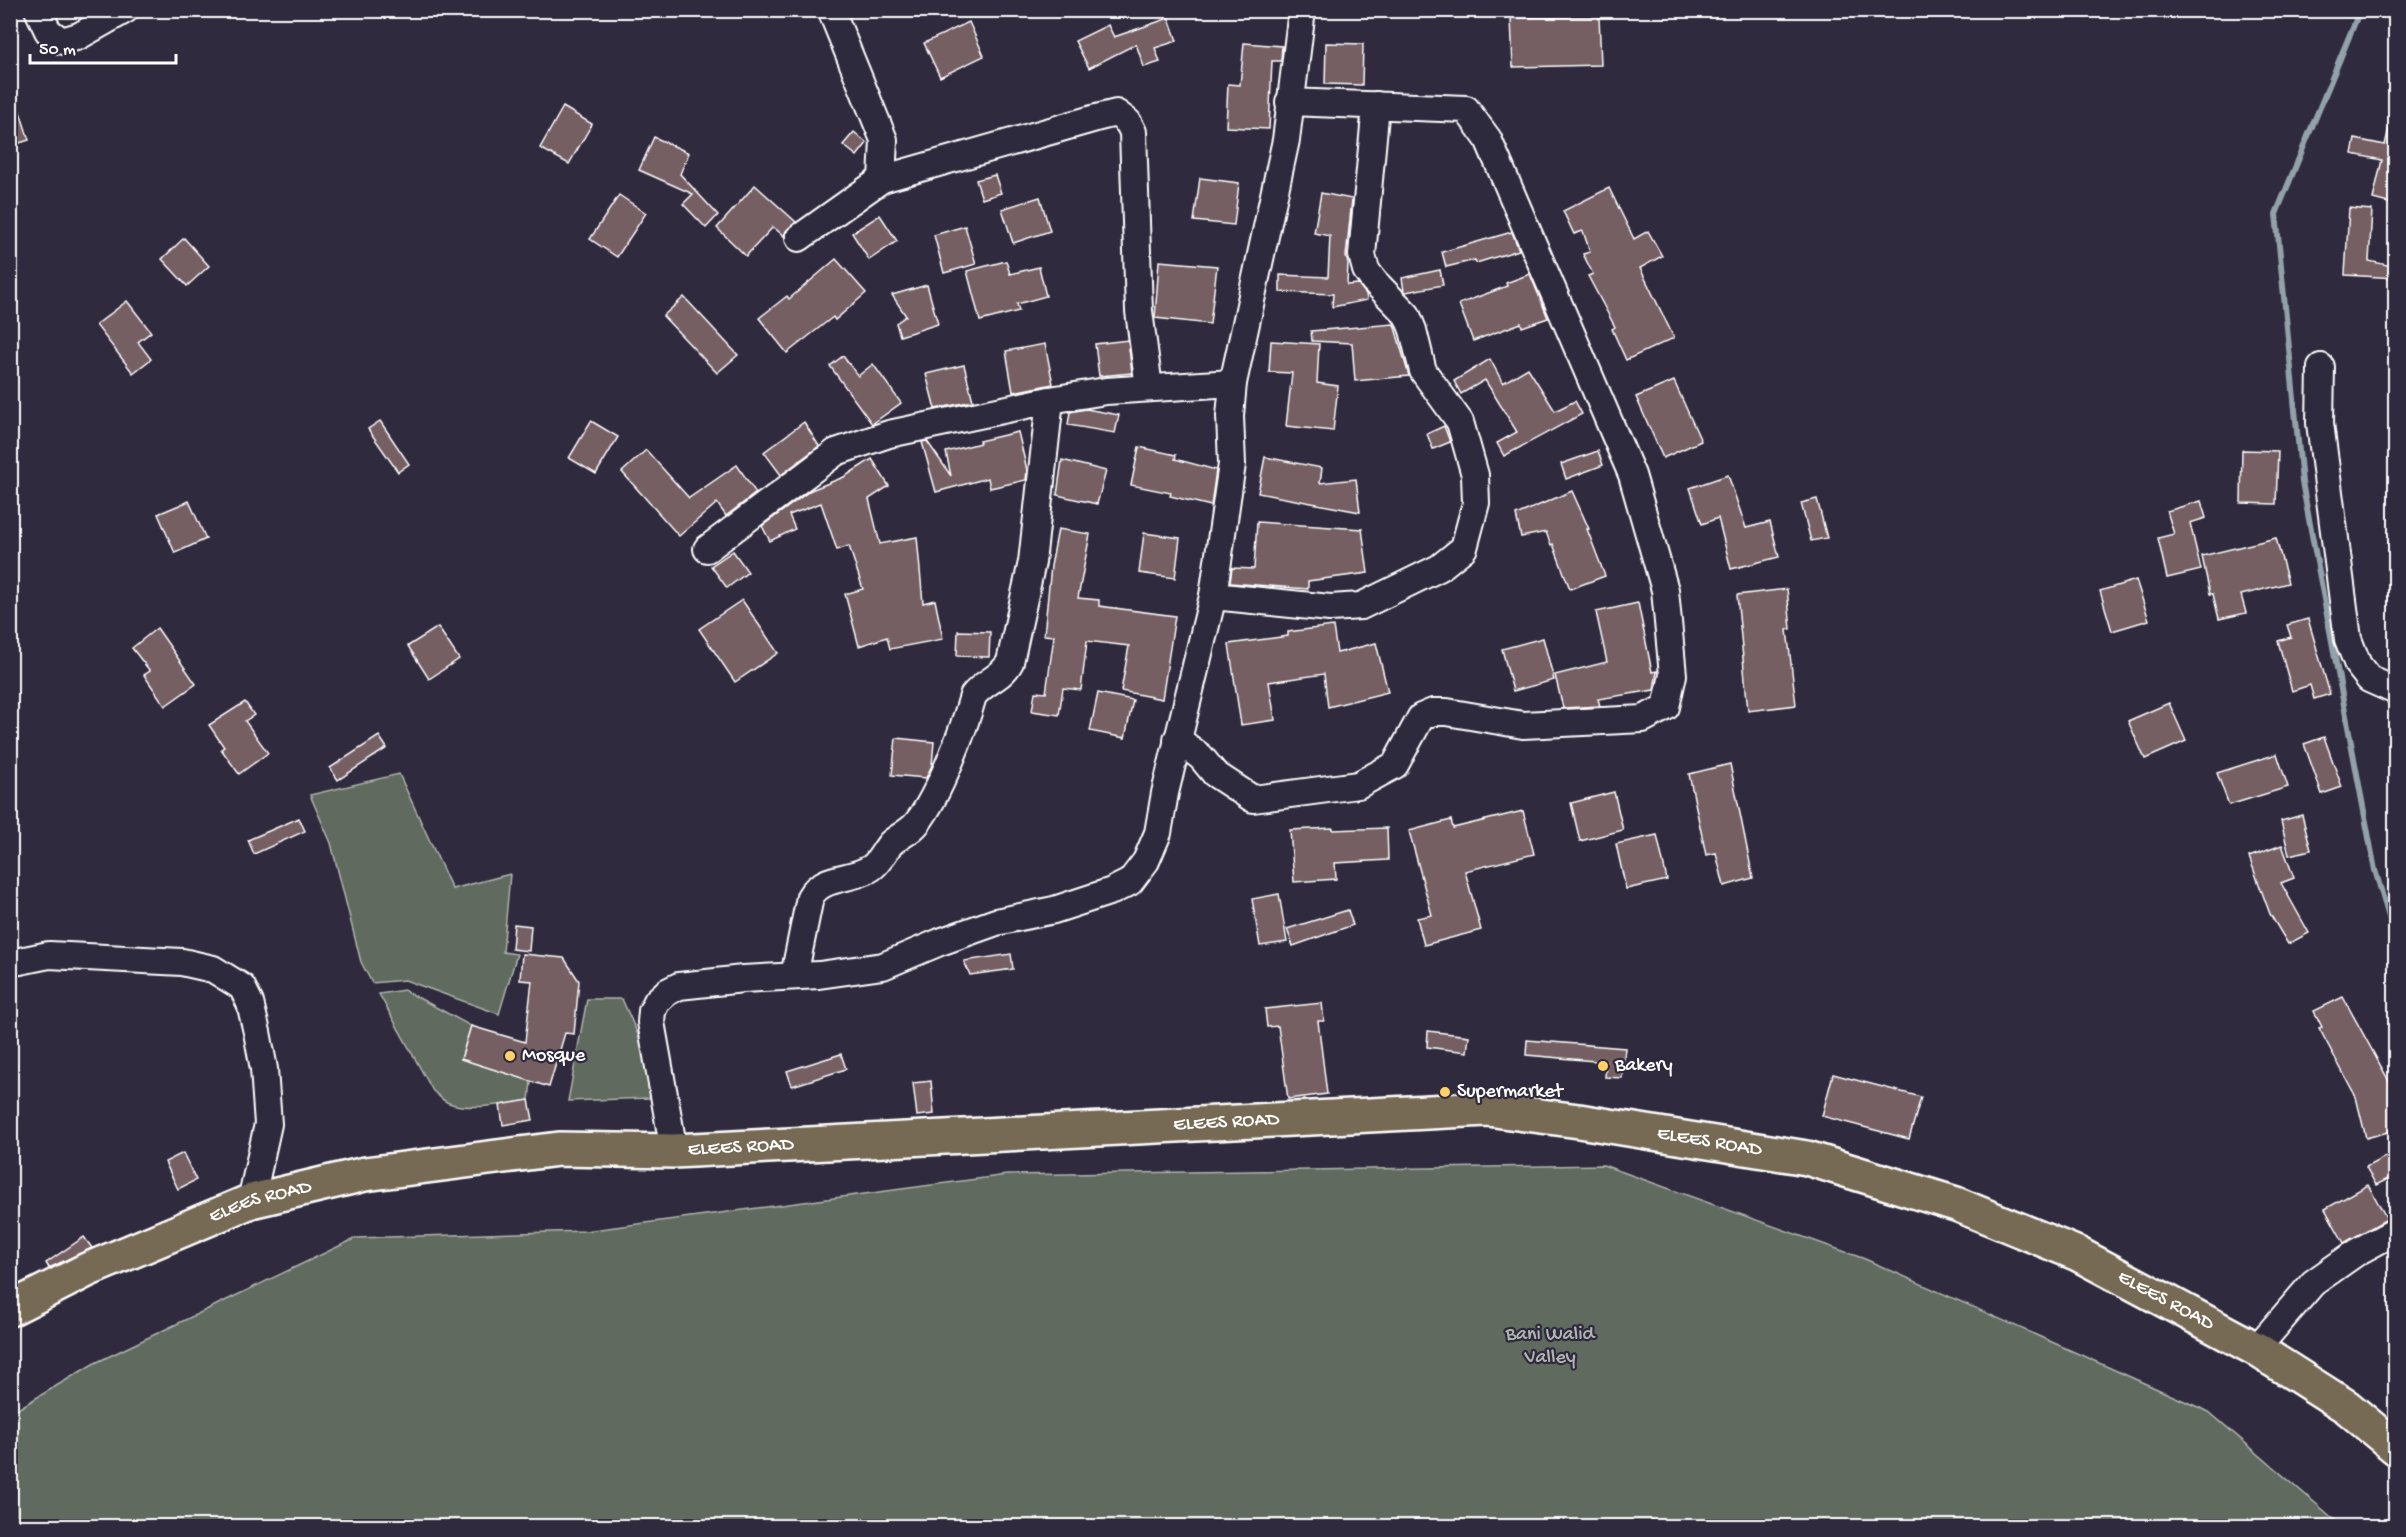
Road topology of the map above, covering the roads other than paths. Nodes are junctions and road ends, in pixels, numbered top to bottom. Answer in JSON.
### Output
{"nodes":[{"id":1,"x":38,"y":10,"type":"edge"},
{"id":2,"x":125,"y":10,"type":"edge"},
{"id":3,"x":831,"y":10,"type":"edge"},
{"id":4,"x":1302,"y":10,"type":"edge"},
{"id":5,"x":1289,"y":102,"type":"junction"},
{"id":6,"x":1376,"y":105,"type":"junction"},
{"id":7,"x":882,"y":179,"type":"junction"},
{"id":8,"x":799,"y":238,"type":"dead end"},
{"id":9,"x":2321,"y":367,"type":"dead end"},
{"id":10,"x":1233,"y":383,"type":"junction"},
{"id":11,"x":1149,"y":388,"type":"junction"},
{"id":12,"x":1050,"y":400,"type":"junction"},
{"id":13,"x":707,"y":549,"type":"dead end"},
{"id":14,"x":1213,"y":596,"type":"junction"},
{"id":15,"x":2396,"y":691,"type":"edge"},
{"id":16,"x":1177,"y":739,"type":"junction"},
{"id":17,"x":10,"y":963,"type":"edge"},
{"id":18,"x":794,"y":976,"type":"junction"},
{"id":19,"x":674,"y":1151,"type":"junction"},
{"id":20,"x":251,"y":1201,"type":"junction"},
{"id":21,"x":2396,"y":1231,"type":"edge"},
{"id":22,"x":10,"y":1309,"type":"edge"},
{"id":23,"x":2256,"y":1349,"type":"junction"},
{"id":24,"x":2396,"y":1448,"type":"edge"}],
"edges":[{"from":1,"to":2,"type":"street"},
{"from":3,"to":7,"type":"street"},
{"from":4,"to":5,"type":"street"},
{"from":5,"to":6,"type":"street"},
{"from":5,"to":10,"type":"street"},
{"from":6,"to":14,"type":"street"},
{"from":6,"to":16,"type":"street"},
{"from":7,"to":8,"type":"street"},
{"from":7,"to":11,"type":"street"},
{"from":9,"to":15,"type":"street"},
{"from":10,"to":11,"type":"street"},
{"from":10,"to":14,"type":"street"},
{"from":11,"to":12,"type":"street"},
{"from":12,"to":13,"type":"street"},
{"from":12,"to":18,"type":"street"},
{"from":14,"to":16,"type":"street"},
{"from":16,"to":18,"type":"street"},
{"from":17,"to":20,"type":"street"},
{"from":18,"to":19,"type":"street"},
{"from":19,"to":20,"type":"highway","name":"ELEES ROAD"},
{"from":19,"to":23,"type":"highway","name":"ELEES ROAD"},
{"from":20,"to":22,"type":"highway","name":"ELEES ROAD"},
{"from":21,"to":23,"type":"street"},
{"from":23,"to":24,"type":"highway","name":"ELEES ROAD"}]}
